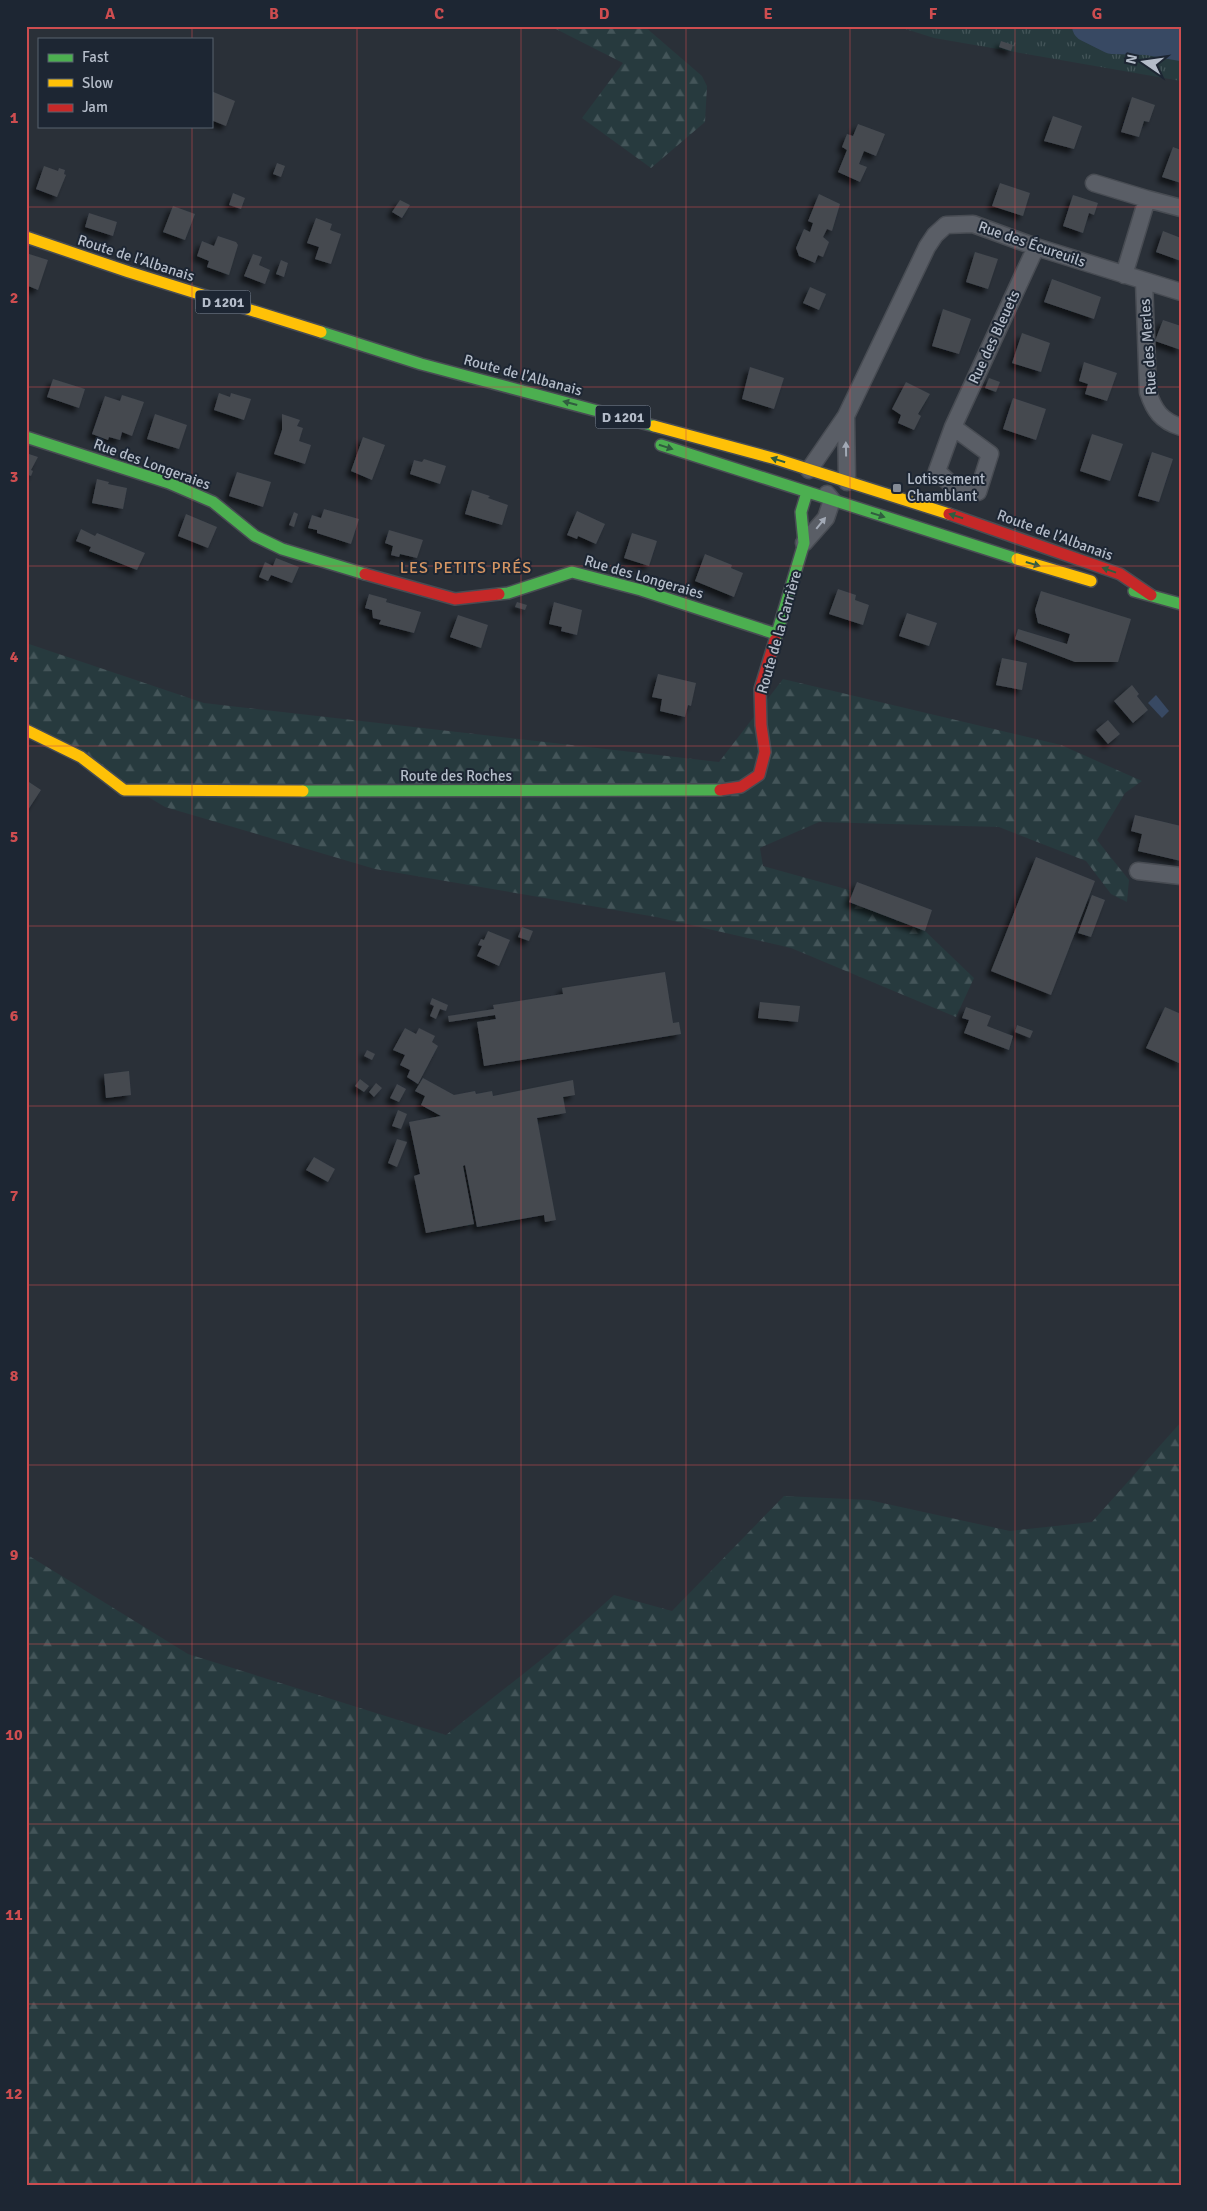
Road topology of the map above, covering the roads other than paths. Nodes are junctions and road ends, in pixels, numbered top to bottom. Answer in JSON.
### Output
{"nodes":[{"id":1,"x":1094,"y":184,"type":"dead end"},
{"id":2,"x":1147,"y":199,"type":"junction"},
{"id":3,"x":1181,"y":208,"type":"edge"},
{"id":4,"x":26,"y":237,"type":"edge"},
{"id":5,"x":1036,"y":247,"type":"junction"},
{"id":6,"x":1124,"y":275,"type":"junction"},
{"id":7,"x":1144,"y":281,"type":"junction"},
{"id":8,"x":1181,"y":292,"type":"edge"},
{"id":9,"x":421,"y":364,"type":"junction"},
{"id":10,"x":566,"y":415,"type":"dead end"},
{"id":11,"x":846,"y":416,"type":"junction"},
{"id":12,"x":1181,"y":426,"type":"edge"},
{"id":13,"x":953,"y":427,"type":"dead end"},
{"id":14,"x":26,"y":437,"type":"edge"},
{"id":15,"x":648,"y":441,"type":"dead end"},
{"id":16,"x":712,"y":462,"type":"joint"},
{"id":17,"x":847,"y":482,"type":"junction"},
{"id":18,"x":819,"y":485,"type":"junction"},
{"id":19,"x":937,"y":510,"type":"junction"},
{"id":20,"x":804,"y":543,"type":"junction"},
{"id":21,"x":1104,"y":585,"type":"dead end"},
{"id":22,"x":1122,"y":589,"type":"dead end"},
{"id":23,"x":1151,"y":595,"type":"junction"},
{"id":24,"x":1181,"y":604,"type":"edge"},
{"id":25,"x":776,"y":634,"type":"junction"},
{"id":26,"x":26,"y":730,"type":"edge"},
{"id":27,"x":765,"y":752,"type":"joint"},
{"id":28,"x":1138,"y":871,"type":"dead end"},
{"id":29,"x":1181,"y":876,"type":"edge"}],
"edges":[{"from":1,"to":2,"type":"street"},
{"from":2,"to":3,"type":"street"},
{"from":2,"to":6,"type":"street"},
{"from":4,"to":9,"type":"street","name":"Route de l'Albanais","number":"D 1201"},
{"from":5,"to":6,"type":"street","name":"Rue des Écureuils"},
{"from":5,"to":11,"type":"street","name":"Rue des Écureuils"},
{"from":5,"to":13,"type":"street","name":"Rue des Bleuets"},
{"from":6,"to":7,"type":"street","name":"Rue des Écureuils"},
{"from":7,"to":8,"type":"street","name":"Rue des Écureuils"},
{"from":7,"to":12,"type":"street","name":"Rue des Merles"},
{"from":9,"to":10,"type":"street"},
{"from":18,"to":9,"type":"street","name":"Route de l'Albanais","number":"D 1201","one_way":true},
{"from":17,"to":11,"type":"street","name":"Rue des Écureuils","one_way":true},
{"from":11,"to":18,"type":"street","name":"Rue des Écureuils"},
{"from":14,"to":25,"type":"street","name":"Rue des Longeraies"},
{"from":15,"to":16,"type":"street","one_way":true},
{"from":16,"to":18,"type":"street"},
{"from":17,"to":18,"type":"street","name":"Route de l'Albanais","number":"D 1201"},
{"from":17,"to":19,"type":"street","name":"Route de l'Albanais","number":"D 1201"},
{"from":18,"to":19,"type":"street"},
{"from":18,"to":20,"type":"street","name":"Route de la Carrière"},
{"from":20,"to":18,"type":"street","name":"Route de la Carrière","one_way":true},
{"from":18,"to":21,"type":"street","name":"Route de l'Albanais","number":"D 1201","one_way":true},
{"from":23,"to":19,"type":"street","name":"Route de l'Albanais","number":"D 1201","one_way":true},
{"from":20,"to":25,"type":"street","name":"Route de la Carrière"},
{"from":22,"to":23,"type":"street","name":"Route de l'Albanais","number":"D 1201"},
{"from":23,"to":24,"type":"street","name":"Route de l'Albanais","number":"D 1201"},
{"from":25,"to":27,"type":"street","name":"Route de la Carrière"},
{"from":26,"to":27,"type":"street","name":"Route des Roches"},
{"from":28,"to":29,"type":"street"}]}
